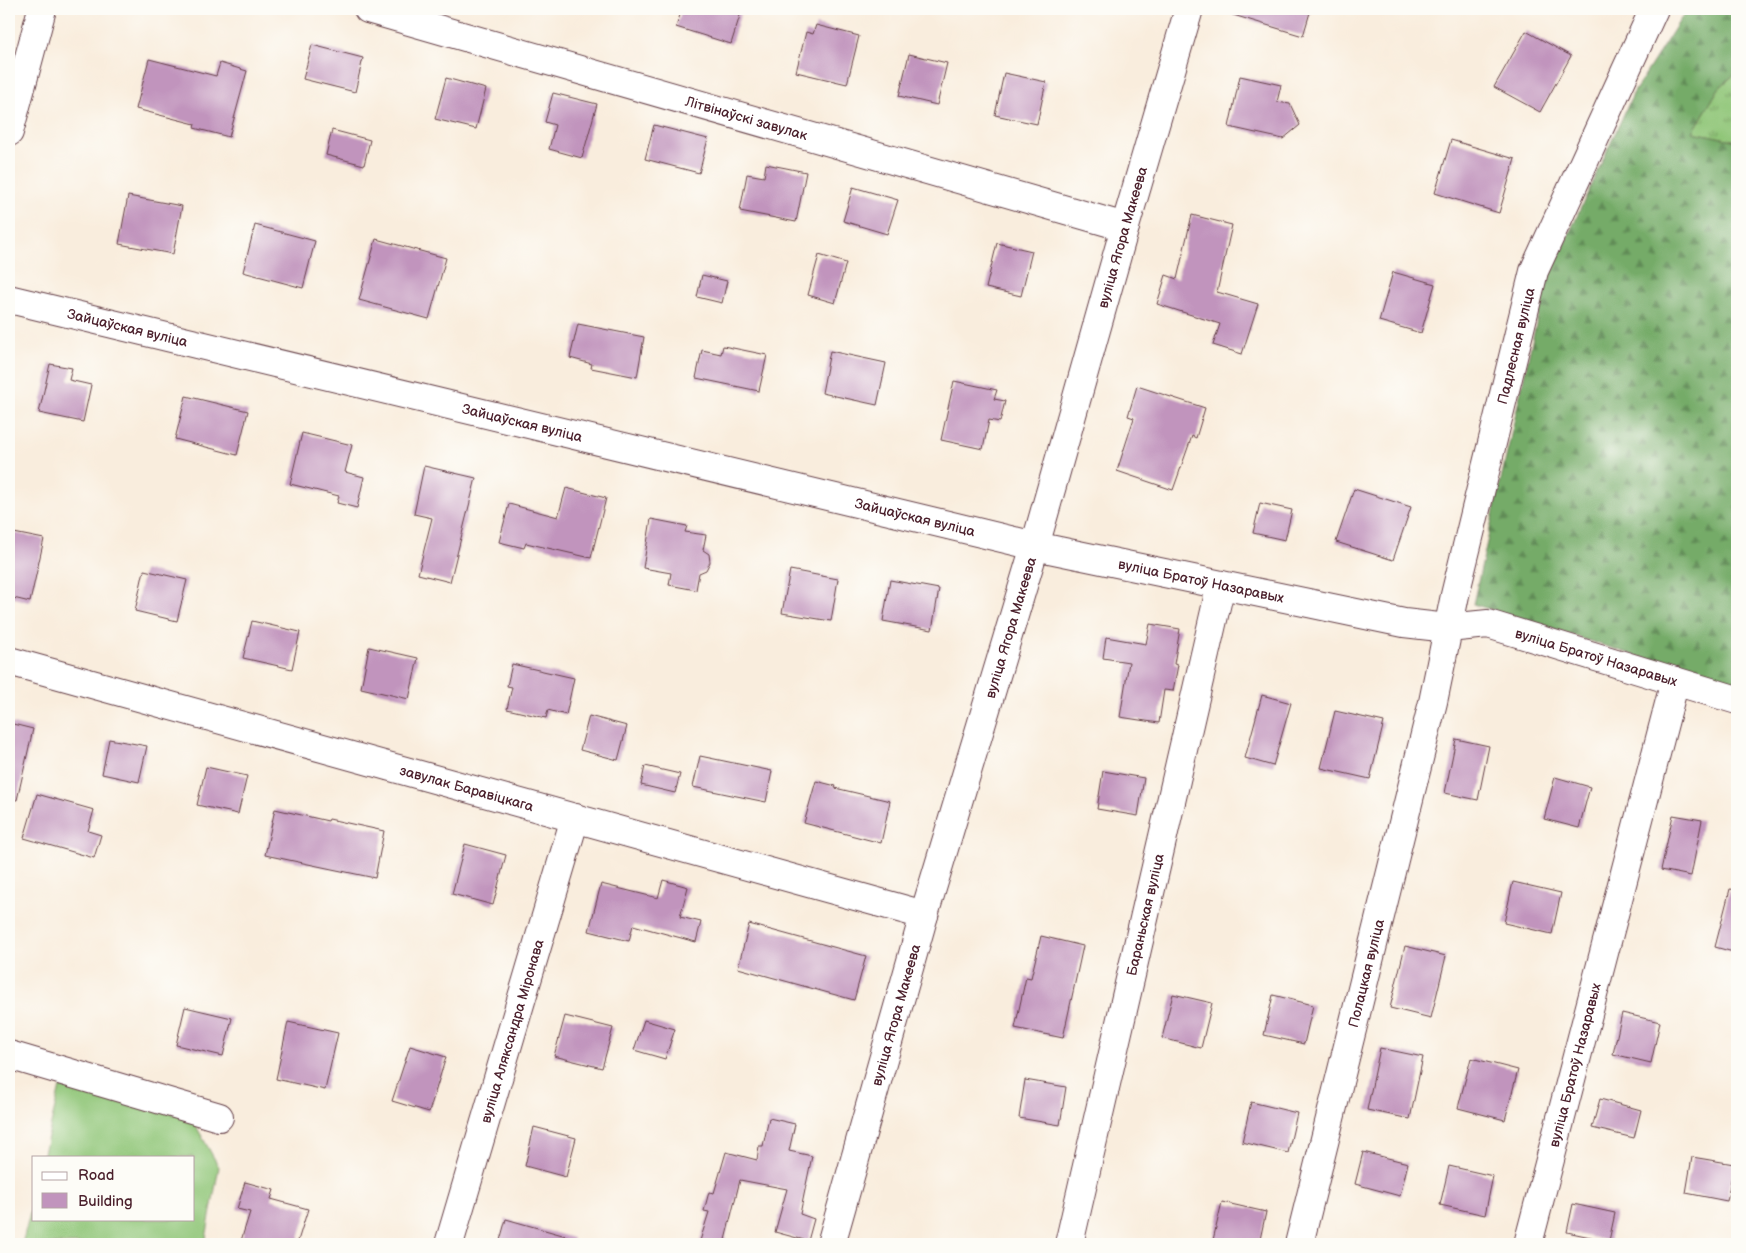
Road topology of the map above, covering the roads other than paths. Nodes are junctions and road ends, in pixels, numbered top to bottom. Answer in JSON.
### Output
{"nodes":[{"id":1,"x":42,"y":9,"type":"edge"},
{"id":2,"x":368,"y":9,"type":"edge"},
{"id":3,"x":1189,"y":9,"type":"edge"},
{"id":4,"x":1654,"y":9,"type":"edge"},
{"id":5,"x":9,"y":132,"type":"edge"},
{"id":6,"x":1125,"y":227,"type":"junction"},
{"id":7,"x":9,"y":299,"type":"edge"},
{"id":8,"x":1035,"y":546,"type":"junction"},
{"id":9,"x":1221,"y":585,"type":"junction"},
{"id":10,"x":1448,"y":628,"type":"junction"},
{"id":11,"x":9,"y":662,"type":"edge"},
{"id":12,"x":1675,"y":681,"type":"junction"},
{"id":13,"x":1737,"y":700,"type":"edge"},
{"id":14,"x":1433,"y":702,"type":"joint"},
{"id":15,"x":574,"y":818,"type":"junction"},
{"id":16,"x":924,"y":915,"type":"junction"},
{"id":17,"x":9,"y":1055,"type":"edge"},
{"id":18,"x":219,"y":1116,"type":"dead end"},
{"id":19,"x":449,"y":1244,"type":"edge"},
{"id":20,"x":831,"y":1244,"type":"edge"},
{"id":21,"x":1069,"y":1244,"type":"edge"},
{"id":22,"x":1299,"y":1244,"type":"edge"},
{"id":23,"x":1528,"y":1244,"type":"edge"}],
"edges":[{"from":1,"to":5,"type":"street"},
{"from":2,"to":6,"type":"street","name":"Літвінаўскі завулак"},
{"from":3,"to":6,"type":"street","name":"вуліца Ягора Макеева"},
{"from":4,"to":10,"type":"street","name":"Падлесная вуліца"},
{"from":6,"to":8,"type":"street","name":"вуліца Ягора Макеева"},
{"from":7,"to":8,"type":"street","name":"Зайцаўская вуліца"},
{"from":8,"to":9,"type":"street","name":"вуліца Братоў Назаравых"},
{"from":8,"to":16,"type":"street","name":"вуліца Ягора Макеева"},
{"from":9,"to":10,"type":"street","name":"вуліца Братоў Назаравых"},
{"from":9,"to":21,"type":"street","name":"Бараньская вуліца"},
{"from":10,"to":12,"type":"street","name":"вуліца Братоў Назаравых"},
{"from":10,"to":14,"type":"street","name":"Падлесная вуліца"},
{"from":11,"to":15,"type":"street","name":"завулак Баравіцкага"},
{"from":12,"to":13,"type":"street"},
{"from":12,"to":23,"type":"street","name":"вуліца Братоў Назаравых"},
{"from":14,"to":22,"type":"street","name":"Полацкая вуліца"},
{"from":15,"to":16,"type":"street","name":"завулак Баравіцкага"},
{"from":15,"to":19,"type":"street","name":"вуліца Аляксандра Міронава"},
{"from":16,"to":20,"type":"street","name":"вуліца Ягора Макеева"},
{"from":17,"to":18,"type":"street"}]}
